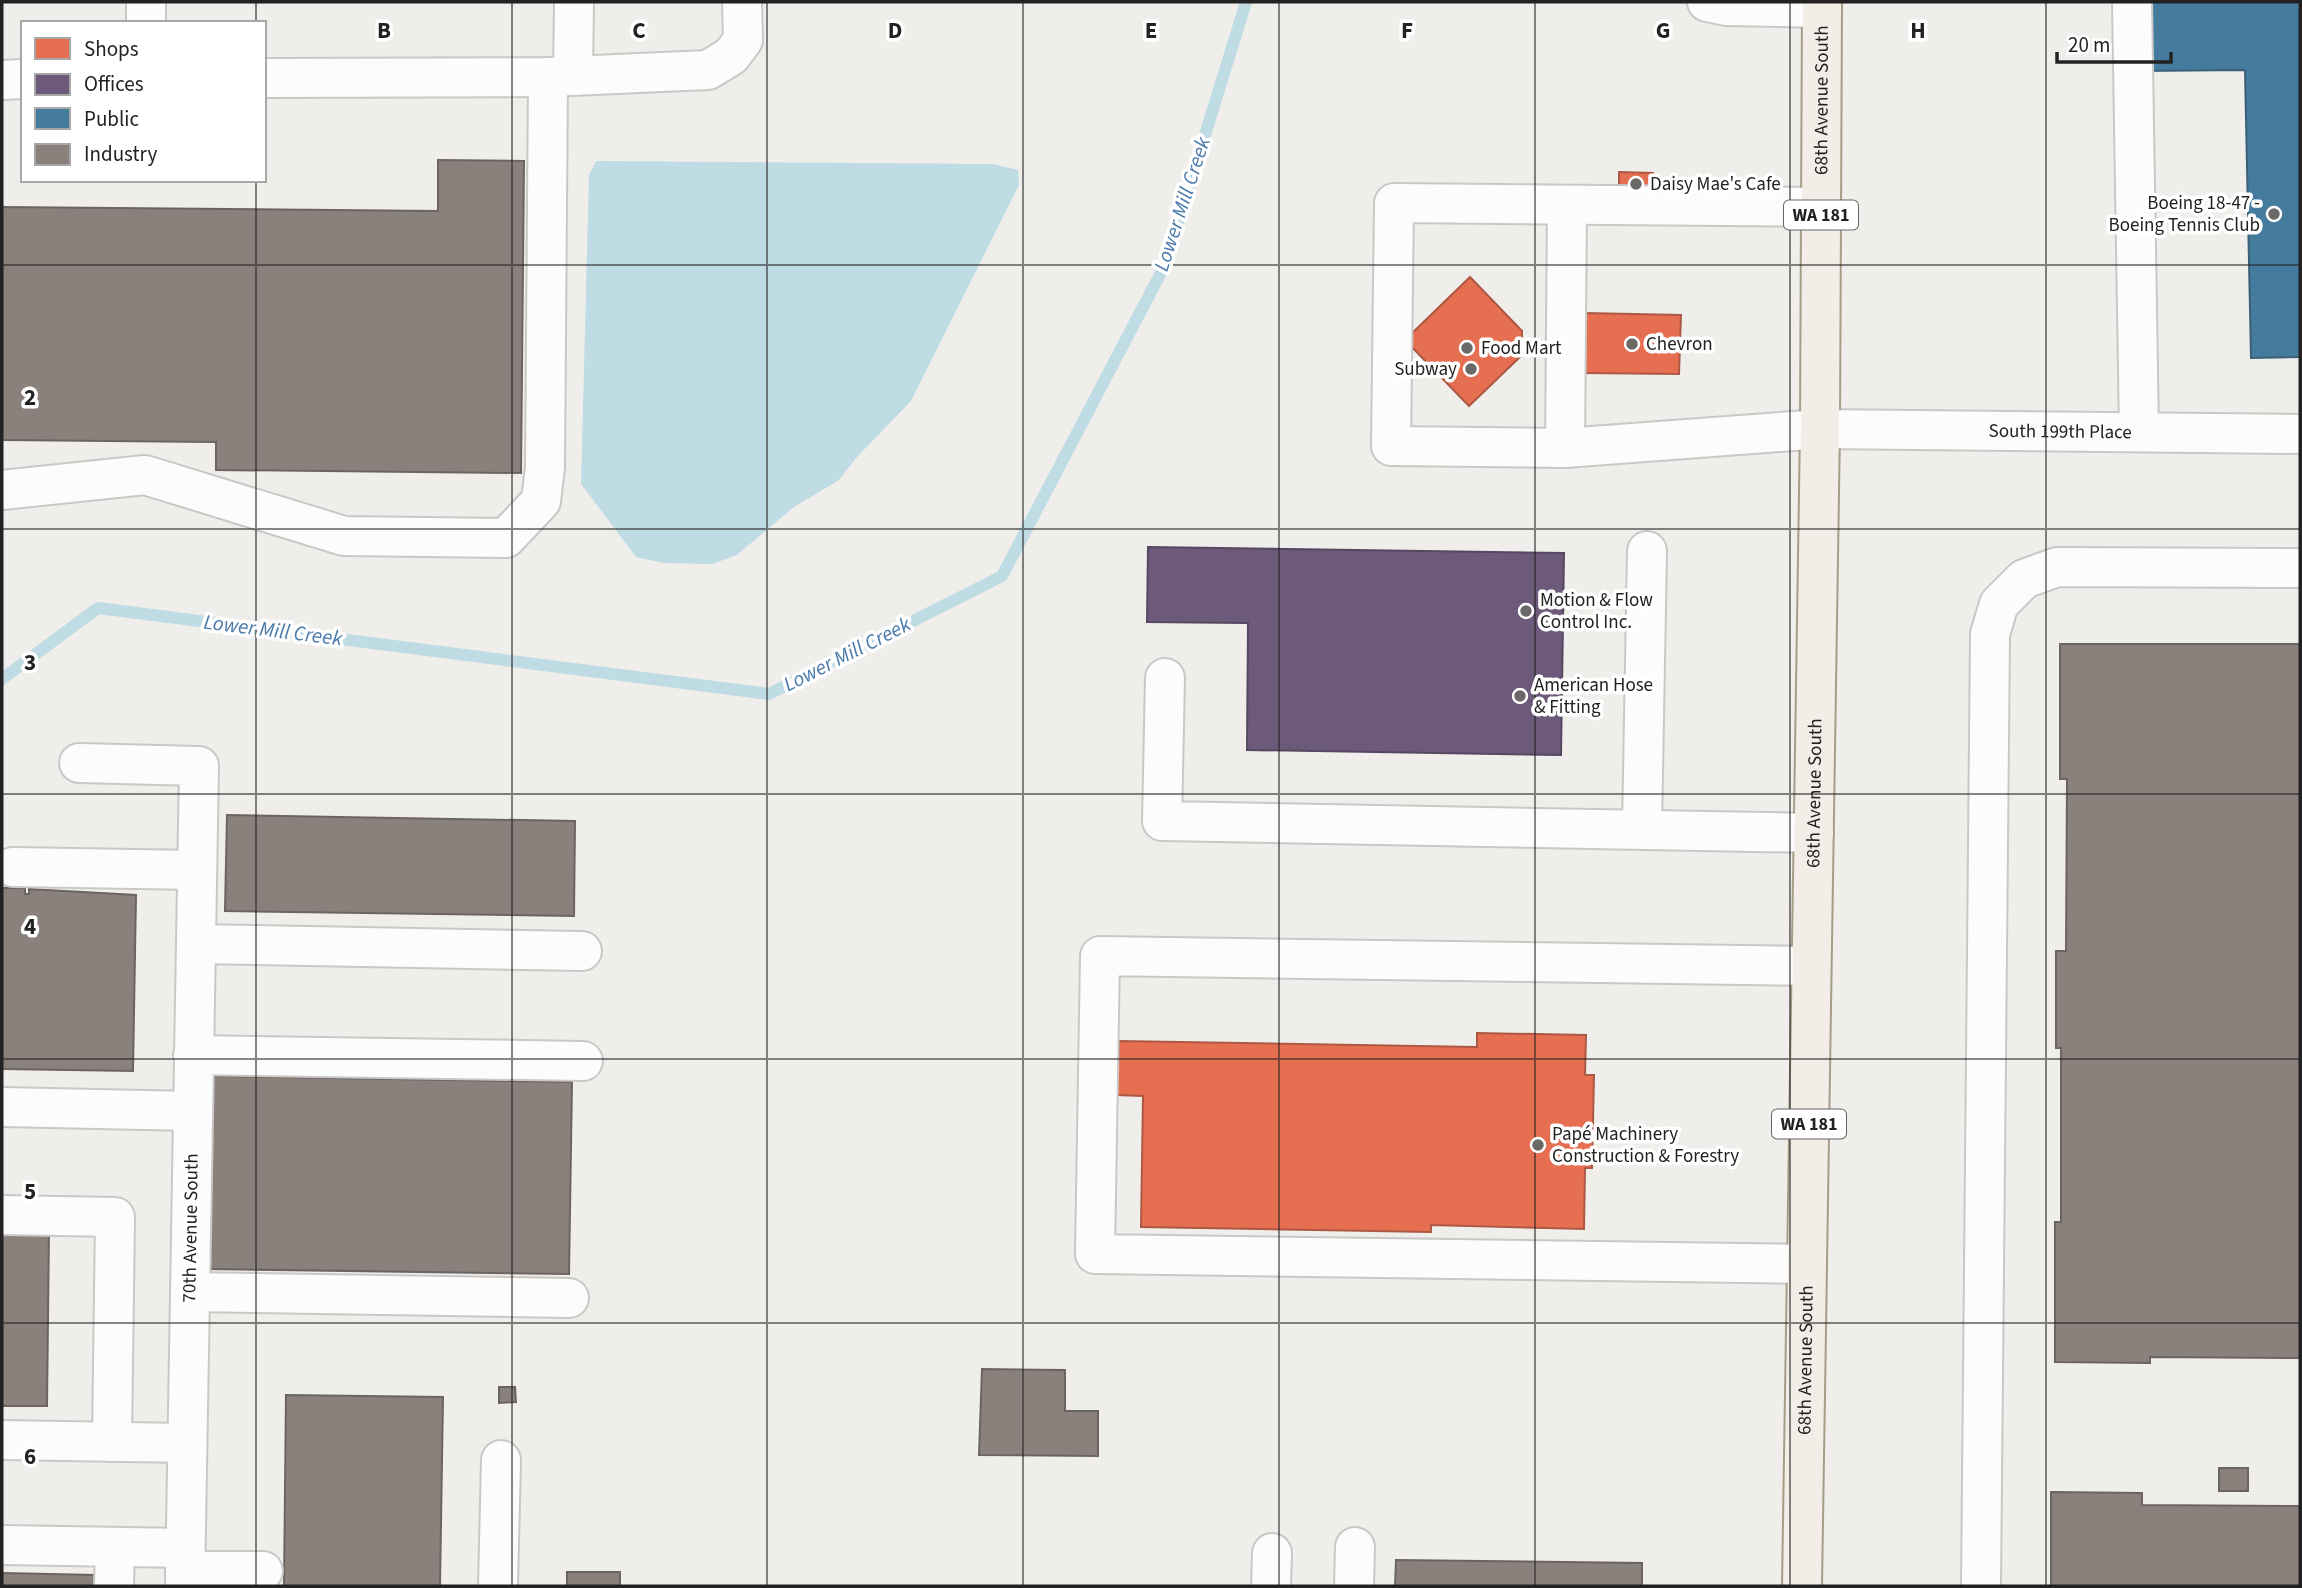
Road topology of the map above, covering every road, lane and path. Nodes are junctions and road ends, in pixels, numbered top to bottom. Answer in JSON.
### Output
{"nodes":[{"id":1,"x":146,"y":2,"type":"edge"},
{"id":2,"x":574,"y":2,"type":"edge"},
{"id":3,"x":742,"y":2,"type":"edge"},
{"id":4,"x":1707,"y":2,"type":"edge"},
{"id":5,"x":2132,"y":2,"type":"edge"},
{"id":6,"x":1822,"y":5,"type":"edge"},
{"id":7,"x":146,"y":21,"type":"edge"},
{"id":8,"x":561,"y":76,"type":"junction"},
{"id":9,"x":266,"y":78,"type":"edge"},
{"id":10,"x":2,"y":79,"type":"edge"},
{"id":11,"x":21,"y":79,"type":"edge"},
{"id":12,"x":1567,"y":205,"type":"junction"},
{"id":13,"x":1821,"y":208,"type":"junction"},
{"id":14,"x":1820,"y":429,"type":"junction"},
{"id":15,"x":2139,"y":432,"type":"junction"},
{"id":16,"x":2300,"y":434,"type":"edge"},
{"id":17,"x":1565,"y":448,"type":"junction"},
{"id":18,"x":2,"y":490,"type":"edge"},
{"id":19,"x":1647,"y":551,"type":"dead end"},
{"id":20,"x":2300,"y":568,"type":"edge"},
{"id":21,"x":1165,"y":678,"type":"dead end"},
{"id":22,"x":79,"y":764,"type":"dead end"},
{"id":23,"x":1642,"y":830,"type":"junction"},
{"id":24,"x":1814,"y":833,"type":"junction"},
{"id":25,"x":13,"y":867,"type":"dead end"},
{"id":26,"x":197,"y":870,"type":"junction"},
{"id":27,"x":196,"y":944,"type":"junction"},
{"id":28,"x":582,"y":951,"type":"dead end"},
{"id":29,"x":1810,"y":966,"type":"junction"},
{"id":30,"x":193,"y":1055,"type":"junction"},
{"id":31,"x":583,"y":1061,"type":"dead end"},
{"id":32,"x":2,"y":1107,"type":"edge"},
{"id":33,"x":192,"y":1111,"type":"junction"},
{"id":34,"x":2,"y":1215,"type":"edge"},
{"id":35,"x":1807,"y":1264,"type":"junction"},
{"id":36,"x":190,"y":1292,"type":"junction"},
{"id":37,"x":569,"y":1298,"type":"dead end"},
{"id":38,"x":2,"y":1440,"type":"edge"},
{"id":39,"x":112,"y":1442,"type":"junction"},
{"id":40,"x":187,"y":1443,"type":"junction"},
{"id":41,"x":500,"y":1460,"type":"dead end"},
{"id":42,"x":2,"y":1545,"type":"edge"},
{"id":43,"x":115,"y":1547,"type":"junction"},
{"id":44,"x":1355,"y":1547,"type":"dead end"},
{"id":45,"x":185,"y":1568,"type":"edge"},
{"id":46,"x":263,"y":1571,"type":"dead end"},
{"id":47,"x":114,"y":1586,"type":"edge"},
{"id":48,"x":498,"y":1586,"type":"edge"},
{"id":49,"x":1354,"y":1586,"type":"edge"},
{"id":50,"x":1802,"y":1586,"type":"edge"},
{"id":51,"x":1981,"y":1586,"type":"edge"}],
"edges":[{"from":1,"to":7,"type":"street"},
{"from":2,"to":8,"type":"street"},
{"from":3,"to":8,"type":"street"},
{"from":4,"to":6,"type":"street"},
{"from":5,"to":15,"type":"street"},
{"from":6,"to":13,"type":"main road","name":"68th Avenue South","number":"WA 181"},
{"from":8,"to":9,"type":"street"},
{"from":8,"to":18,"type":"street"},
{"from":10,"to":11,"type":"street"},
{"from":12,"to":13,"type":"street"},
{"from":12,"to":17,"type":"street"},
{"from":12,"to":17,"type":"street","name":"South 199th Place"},
{"from":13,"to":14,"type":"main road","name":"68th Avenue South","number":"WA 181"},
{"from":14,"to":15,"type":"street","name":"South 199th Place"},
{"from":14,"to":17,"type":"street","name":"South 199th Place"},
{"from":14,"to":24,"type":"main road","name":"68th Avenue South","number":"WA 181"},
{"from":15,"to":16,"type":"street","name":"South 199th Place"},
{"from":19,"to":23,"type":"street"},
{"from":20,"to":51,"type":"street"},
{"from":21,"to":23,"type":"street"},
{"from":22,"to":26,"type":"street","name":"70th Avenue South"},
{"from":23,"to":24,"type":"street"},
{"from":24,"to":29,"type":"main road","name":"68th Avenue South","number":"WA 181"},
{"from":25,"to":26,"type":"street"},
{"from":26,"to":27,"type":"street","name":"70th Avenue South"},
{"from":27,"to":28,"type":"street"},
{"from":27,"to":30,"type":"street","name":"70th Avenue South"},
{"from":29,"to":35,"type":"main road","name":"68th Avenue South","number":"WA 181"},
{"from":29,"to":35,"type":"street"},
{"from":30,"to":31,"type":"street"},
{"from":30,"to":33,"type":"street","name":"70th Avenue South"},
{"from":32,"to":33,"type":"street"},
{"from":33,"to":36,"type":"street","name":"70th Avenue South"},
{"from":34,"to":39,"type":"street"},
{"from":35,"to":50,"type":"main road","name":"68th Avenue South","number":"WA 181"},
{"from":36,"to":37,"type":"street"},
{"from":36,"to":40,"type":"street","name":"70th Avenue South"},
{"from":38,"to":39,"type":"street"},
{"from":39,"to":40,"type":"street"},
{"from":40,"to":45,"type":"street","name":"70th Avenue South"},
{"from":41,"to":48,"type":"street"},
{"from":42,"to":43,"type":"street"},
{"from":43,"to":45,"type":"street"},
{"from":43,"to":47,"type":"street"},
{"from":44,"to":49,"type":"street"},
{"from":45,"to":46,"type":"street"}]}
